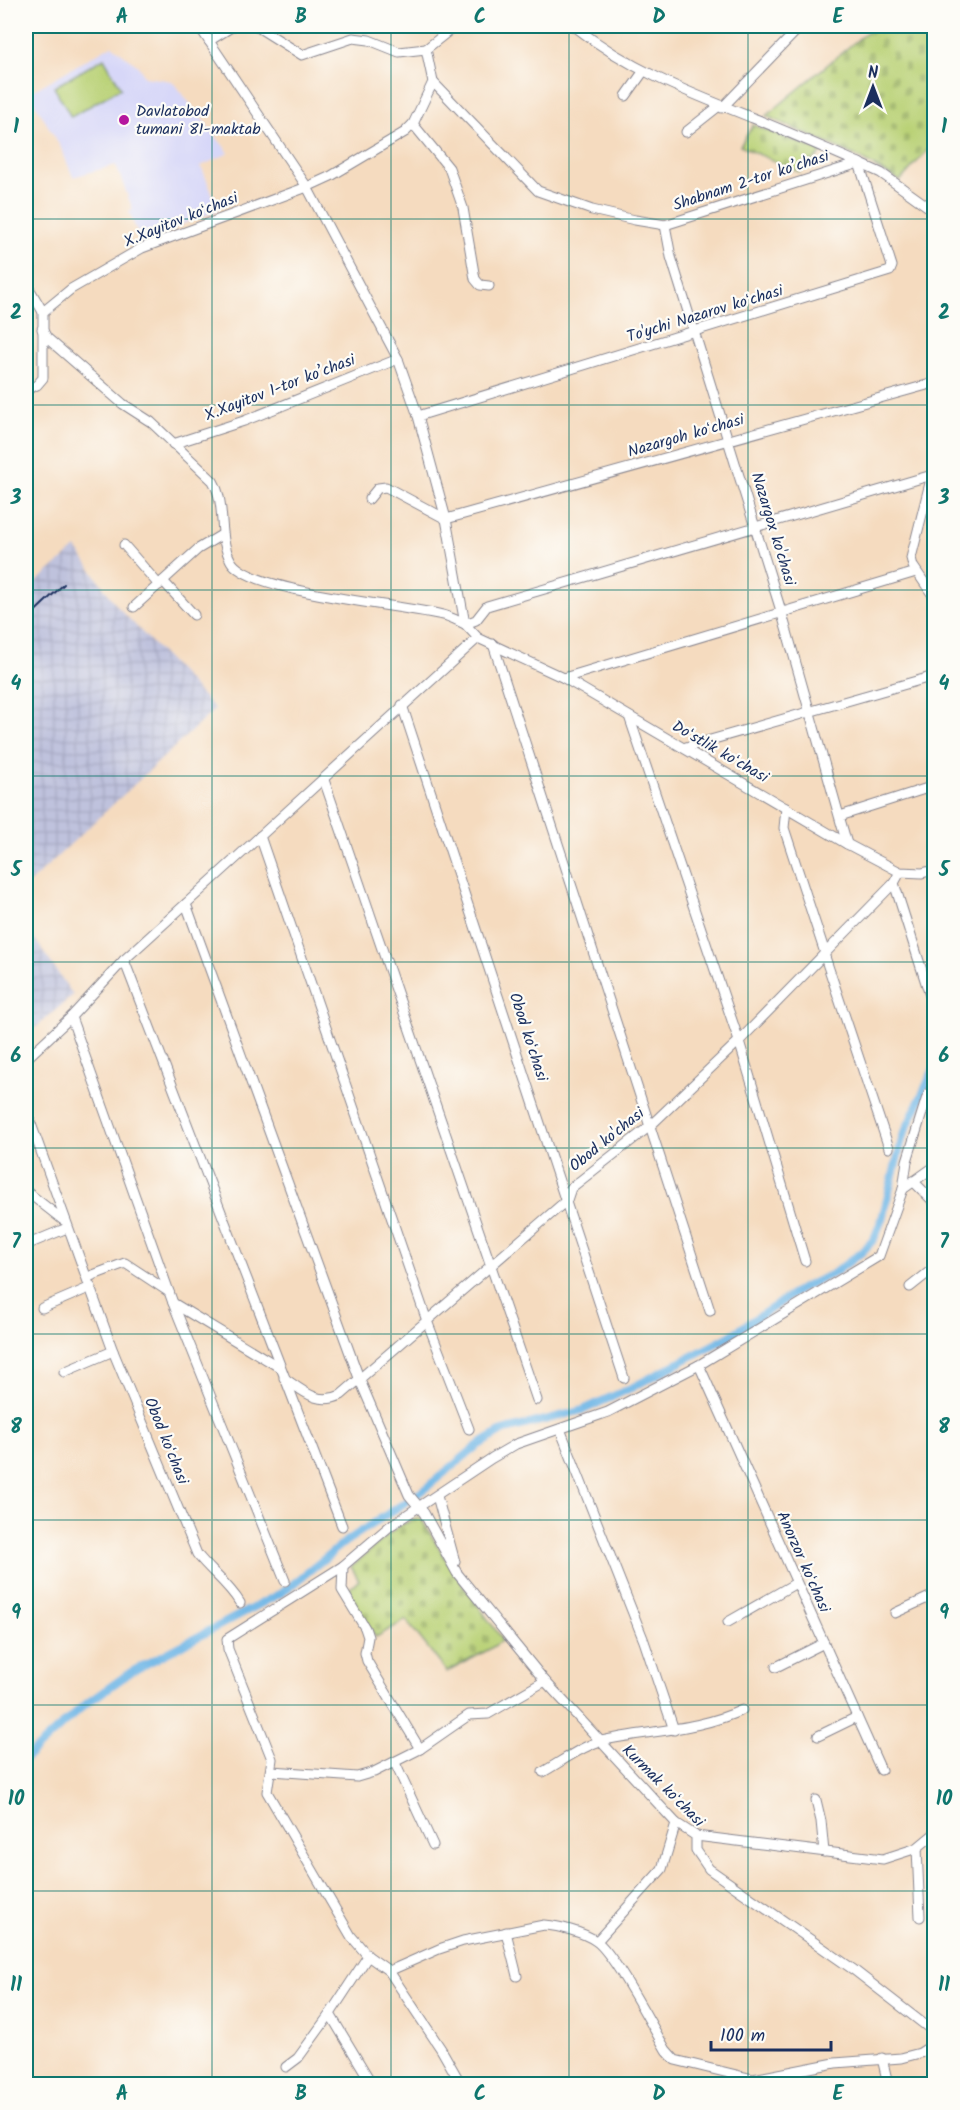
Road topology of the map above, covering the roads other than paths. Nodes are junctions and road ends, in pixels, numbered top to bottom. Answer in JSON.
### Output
{"nodes":[{"id":1,"x":199,"y":26,"type":"edge"},
{"id":2,"x":233,"y":26,"type":"edge"},
{"id":3,"x":256,"y":26,"type":"edge"},
{"id":4,"x":455,"y":26,"type":"edge"},
{"id":5,"x":574,"y":26,"type":"edge"},
{"id":6,"x":801,"y":26,"type":"edge"},
{"id":7,"x":209,"y":40,"type":"junction"},
{"id":8,"x":426,"y":49,"type":"junction"},
{"id":9,"x":643,"y":72,"type":"junction"},
{"id":10,"x":433,"y":82,"type":"junction"},
{"id":11,"x":626,"y":96,"type":"dead end"},
{"id":12,"x":721,"y":107,"type":"junction"},
{"id":13,"x":413,"y":124,"type":"junction"},
{"id":14,"x":686,"y":132,"type":"dead end"},
{"id":15,"x":859,"y":163,"type":"junction"},
{"id":16,"x":307,"y":188,"type":"junction"},
{"id":17,"x":934,"y":211,"type":"edge"},
{"id":18,"x":665,"y":225,"type":"junction"},
{"id":19,"x":26,"y":283,"type":"edge"},
{"id":20,"x":489,"y":286,"type":"dead end"},
{"id":21,"x":43,"y":312,"type":"junction"},
{"id":22,"x":42,"y":329,"type":"junction"},
{"id":23,"x":697,"y":333,"type":"junction"},
{"id":24,"x":398,"y":359,"type":"junction"},
{"id":25,"x":934,"y":382,"type":"edge"},
{"id":26,"x":26,"y":390,"type":"edge"},
{"id":27,"x":418,"y":416,"type":"junction"},
{"id":28,"x":730,"y":439,"type":"junction"},
{"id":29,"x":173,"y":444,"type":"junction"},
{"id":30,"x":369,"y":499,"type":"dead end"},
{"id":31,"x":446,"y":519,"type":"junction"},
{"id":32,"x":756,"y":528,"type":"junction"},
{"id":33,"x":223,"y":534,"type":"junction"},
{"id":34,"x":124,"y":544,"type":"dead end"},
{"id":35,"x":916,"y":572,"type":"junction"},
{"id":36,"x":161,"y":583,"type":"junction"},
{"id":37,"x":934,"y":597,"type":"edge"},
{"id":38,"x":134,"y":607,"type":"dead end"},
{"id":39,"x":782,"y":614,"type":"junction"},
{"id":40,"x":194,"y":615,"type":"dead end"},
{"id":41,"x":465,"y":624,"type":"junction"},
{"id":42,"x":478,"y":638,"type":"junction"},
{"id":43,"x":493,"y":644,"type":"junction"},
{"id":44,"x":934,"y":676,"type":"edge"},
{"id":45,"x":564,"y":678,"type":"junction"},
{"id":46,"x":402,"y":705,"type":"junction"},
{"id":47,"x":810,"y":711,"type":"junction"},
{"id":48,"x":630,"y":719,"type":"junction"},
{"id":49,"x":686,"y":747,"type":"junction"},
{"id":50,"x":324,"y":780,"type":"junction"},
{"id":51,"x":934,"y":786,"type":"edge"},
{"id":52,"x":786,"y":808,"type":"junction"},
{"id":53,"x":840,"y":816,"type":"junction"},
{"id":54,"x":260,"y":836,"type":"junction"},
{"id":55,"x":847,"y":844,"type":"junction"},
{"id":56,"x":934,"y":870,"type":"edge"},
{"id":57,"x":900,"y":872,"type":"junction"},
{"id":58,"x":894,"y":883,"type":"junction"},
{"id":59,"x":186,"y":904,"type":"junction"},
{"id":60,"x":824,"y":953,"type":"junction"},
{"id":61,"x":124,"y":960,"type":"junction"},
{"id":62,"x":934,"y":1008,"type":"edge"},
{"id":63,"x":71,"y":1017,"type":"junction"},
{"id":64,"x":739,"y":1041,"type":"junction"},
{"id":65,"x":26,"y":1059,"type":"edge"},
{"id":66,"x":934,"y":1084,"type":"edge"},
{"id":67,"x":26,"y":1110,"type":"edge"},
{"id":68,"x":650,"y":1126,"type":"junction"},
{"id":69,"x":889,"y":1148,"type":"dead end"},
{"id":70,"x":934,"y":1167,"type":"edge"},
{"id":71,"x":913,"y":1181,"type":"junction"},
{"id":72,"x":903,"y":1189,"type":"junction"},
{"id":73,"x":26,"y":1191,"type":"edge"},
{"id":74,"x":567,"y":1200,"type":"junction"},
{"id":75,"x":934,"y":1202,"type":"edge"},
{"id":76,"x":65,"y":1224,"type":"junction"},
{"id":77,"x":26,"y":1245,"type":"edge"},
{"id":78,"x":805,"y":1261,"type":"dead end"},
{"id":79,"x":491,"y":1266,"type":"junction"},
{"id":80,"x":934,"y":1268,"type":"edge"},
{"id":81,"x":89,"y":1282,"type":"junction"},
{"id":82,"x":910,"y":1287,"type":"dead end"},
{"id":83,"x":169,"y":1292,"type":"junction"},
{"id":84,"x":172,"y":1303,"type":"junction"},
{"id":85,"x":42,"y":1308,"type":"dead end"},
{"id":86,"x":710,"y":1311,"type":"dead end"},
{"id":87,"x":427,"y":1321,"type":"junction"},
{"id":88,"x":113,"y":1351,"type":"junction"},
{"id":89,"x":699,"y":1365,"type":"junction"},
{"id":90,"x":279,"y":1367,"type":"junction"},
{"id":91,"x":64,"y":1372,"type":"dead end"},
{"id":92,"x":284,"y":1378,"type":"junction"},
{"id":93,"x":359,"y":1378,"type":"junction"},
{"id":94,"x":624,"y":1378,"type":"dead end"},
{"id":95,"x":537,"y":1400,"type":"dead end"},
{"id":96,"x":469,"y":1429,"type":"dead end"},
{"id":97,"x":560,"y":1429,"type":"junction"},
{"id":98,"x":437,"y":1496,"type":"junction"},
{"id":99,"x":414,"y":1502,"type":"junction"},
{"id":100,"x":342,"y":1526,"type":"dead end"},
{"id":101,"x":343,"y":1566,"type":"junction"},
{"id":102,"x":458,"y":1573,"type":"junction"},
{"id":103,"x":285,"y":1581,"type":"dead end"},
{"id":104,"x":796,"y":1583,"type":"junction"},
{"id":105,"x":934,"y":1595,"type":"edge"},
{"id":106,"x":240,"y":1603,"type":"dead end"},
{"id":107,"x":895,"y":1613,"type":"dead end"},
{"id":108,"x":729,"y":1622,"type":"dead end"},
{"id":109,"x":824,"y":1644,"type":"junction"},
{"id":110,"x":776,"y":1667,"type":"dead end"},
{"id":111,"x":545,"y":1681,"type":"junction"},
{"id":112,"x":742,"y":1710,"type":"dead end"},
{"id":113,"x":857,"y":1717,"type":"junction"},
{"id":114,"x":674,"y":1730,"type":"junction"},
{"id":115,"x":818,"y":1736,"type":"dead end"},
{"id":116,"x":599,"y":1742,"type":"junction"},
{"id":117,"x":420,"y":1749,"type":"junction"},
{"id":118,"x":395,"y":1763,"type":"junction"},
{"id":119,"x":880,"y":1770,"type":"dead end"},
{"id":120,"x":272,"y":1771,"type":"junction"},
{"id":121,"x":543,"y":1772,"type":"dead end"},
{"id":122,"x":816,"y":1800,"type":"dead end"},
{"id":123,"x":676,"y":1823,"type":"junction"},
{"id":124,"x":934,"y":1834,"type":"edge"},
{"id":125,"x":696,"y":1836,"type":"junction"},
{"id":126,"x":432,"y":1845,"type":"dead end"},
{"id":127,"x":917,"y":1848,"type":"junction"},
{"id":128,"x":824,"y":1852,"type":"junction"},
{"id":129,"x":920,"y":1917,"type":"dead end"},
{"id":130,"x":506,"y":1932,"type":"junction"},
{"id":131,"x":597,"y":1941,"type":"junction"},
{"id":132,"x":368,"y":1956,"type":"junction"},
{"id":133,"x":389,"y":1971,"type":"junction"},
{"id":134,"x":516,"y":1976,"type":"dead end"},
{"id":135,"x":330,"y":2013,"type":"junction"},
{"id":136,"x":934,"y":2032,"type":"edge"},
{"id":137,"x":934,"y":2044,"type":"edge"},
{"id":138,"x":882,"y":2058,"type":"junction"},
{"id":139,"x":286,"y":2067,"type":"dead end"},
{"id":140,"x":372,"y":2085,"type":"edge"},
{"id":141,"x":461,"y":2085,"type":"edge"},
{"id":142,"x":888,"y":2085,"type":"edge"}],
"edges":[{"from":1,"to":7,"type":"street"},
{"from":2,"to":7,"type":"street"},
{"from":3,"to":8,"type":"street"},
{"from":4,"to":8,"type":"street"},
{"from":5,"to":9,"type":"street"},
{"from":6,"to":12,"type":"street"},
{"from":7,"to":16,"type":"street"},
{"from":8,"to":10,"type":"street"},
{"from":9,"to":11,"type":"street"},
{"from":9,"to":12,"type":"street"},
{"from":10,"to":13,"type":"street"},
{"from":10,"to":18,"type":"street","name":"Shabnam 2-tor koʼchasi"},
{"from":12,"to":14,"type":"street"},
{"from":12,"to":15,"type":"street"},
{"from":13,"to":16,"type":"street","name":"X.Xayitov koʻchasi"},
{"from":13,"to":20,"type":"street"},
{"from":15,"to":17,"type":"street"},
{"from":15,"to":18,"type":"street","name":"Shabnam 2-tor koʼchasi"},
{"from":15,"to":23,"type":"street","name":"To'ychi Nazarov koʻchasi"},
{"from":16,"to":21,"type":"street","name":"X.Xayitov koʻchasi"},
{"from":16,"to":24,"type":"street"},
{"from":18,"to":23,"type":"street","name":"Nazargox ko'chasi"},
{"from":19,"to":21,"type":"street"},
{"from":21,"to":22,"type":"street"},
{"from":22,"to":26,"type":"street"},
{"from":22,"to":29,"type":"street"},
{"from":23,"to":27,"type":"street","name":"To'ychi Nazarov koʻchasi"},
{"from":23,"to":28,"type":"street","name":"Nazargox ko'chasi"},
{"from":24,"to":27,"type":"street"},
{"from":24,"to":29,"type":"street","name":"X.Xayitov 1-tor koʼchasi"},
{"from":25,"to":28,"type":"street","name":"Nazargoh koʻchasi"},
{"from":27,"to":31,"type":"street"},
{"from":28,"to":31,"type":"street","name":"Nazargoh koʻchasi"},
{"from":28,"to":32,"type":"street","name":"Nazargox ko'chasi"},
{"from":29,"to":33,"type":"street"},
{"from":30,"to":31,"type":"street"},
{"from":31,"to":41,"type":"street"},
{"from":32,"to":35,"type":"street"},
{"from":32,"to":39,"type":"street","name":"Nazargox ko'chasi"},
{"from":32,"to":41,"type":"street"},
{"from":33,"to":36,"type":"street"},
{"from":33,"to":41,"type":"street"},
{"from":34,"to":36,"type":"street"},
{"from":35,"to":37,"type":"street"},
{"from":35,"to":39,"type":"street"},
{"from":36,"to":38,"type":"street"},
{"from":36,"to":40,"type":"street"},
{"from":39,"to":45,"type":"street"},
{"from":39,"to":47,"type":"street","name":"Nazargox ko'chasi"},
{"from":41,"to":42,"type":"street"},
{"from":42,"to":43,"type":"street","name":"Doʻstlik koʻchasi"},
{"from":42,"to":46,"type":"street"},
{"from":43,"to":45,"type":"street","name":"Doʻstlik koʻchasi"},
{"from":43,"to":68,"type":"street"},
{"from":44,"to":47,"type":"street"},
{"from":45,"to":48,"type":"street","name":"Doʻstlik koʻchasi"},
{"from":46,"to":50,"type":"street"},
{"from":46,"to":74,"type":"street","name":"Obod koʻchasi"},
{"from":47,"to":49,"type":"street"},
{"from":47,"to":53,"type":"street","name":"Nazargox ko'chasi"},
{"from":48,"to":49,"type":"street","name":"Doʻstlik koʻchasi"},
{"from":48,"to":64,"type":"street"},
{"from":49,"to":52,"type":"street","name":"Doʻstlik koʻchasi"},
{"from":50,"to":54,"type":"street"},
{"from":50,"to":79,"type":"street"},
{"from":51,"to":53,"type":"street"},
{"from":52,"to":55,"type":"street","name":"Doʻstlik koʻchasi"},
{"from":52,"to":60,"type":"street"},
{"from":53,"to":55,"type":"street","name":"Nazargox ko'chasi"},
{"from":54,"to":59,"type":"street"},
{"from":54,"to":87,"type":"street"},
{"from":55,"to":57,"type":"street","name":"Doʻstlik koʻchasi"},
{"from":56,"to":57,"type":"street","name":"Doʻstlik koʻchasi"},
{"from":57,"to":58,"type":"street","name":"Obod ko'chasi"},
{"from":58,"to":60,"type":"street","name":"Obod ko'chasi"},
{"from":58,"to":62,"type":"street"},
{"from":59,"to":61,"type":"street"},
{"from":59,"to":93,"type":"street"},
{"from":60,"to":64,"type":"street","name":"Obod ko'chasi"},
{"from":60,"to":69,"type":"street"},
{"from":61,"to":63,"type":"street"},
{"from":61,"to":90,"type":"street"},
{"from":63,"to":65,"type":"street"},
{"from":63,"to":83,"type":"street"},
{"from":64,"to":68,"type":"street","name":"Obod ko'chasi"},
{"from":64,"to":78,"type":"street"},
{"from":66,"to":72,"type":"street"},
{"from":67,"to":76,"type":"street","name":"Obod koʻchasi"},
{"from":68,"to":74,"type":"street","name":"Obod ko'chasi"},
{"from":68,"to":86,"type":"street"},
{"from":70,"to":71,"type":"street"},
{"from":71,"to":72,"type":"street"},
{"from":71,"to":75,"type":"street"},
{"from":72,"to":89,"type":"street"},
{"from":73,"to":76,"type":"street"},
{"from":74,"to":79,"type":"street","name":"Obod ko'chasi"},
{"from":74,"to":94,"type":"street","name":"Obod koʻchasi"},
{"from":76,"to":77,"type":"street"},
{"from":76,"to":81,"type":"street","name":"Obod koʻchasi"},
{"from":79,"to":87,"type":"street","name":"Obod ko'chasi"},
{"from":79,"to":95,"type":"street"},
{"from":80,"to":82,"type":"street"},
{"from":81,"to":83,"type":"street"},
{"from":81,"to":85,"type":"street"},
{"from":81,"to":88,"type":"street","name":"Obod koʻchasi"},
{"from":83,"to":84,"type":"street"},
{"from":84,"to":90,"type":"street"},
{"from":84,"to":103,"type":"street"},
{"from":87,"to":93,"type":"street","name":"Obod ko'chasi"},
{"from":87,"to":96,"type":"street"},
{"from":88,"to":91,"type":"street"},
{"from":88,"to":106,"type":"street","name":"Obod koʻchasi"},
{"from":89,"to":97,"type":"street"},
{"from":89,"to":104,"type":"street","name":"Anorzor koʻchasi"},
{"from":90,"to":92,"type":"street"},
{"from":92,"to":93,"type":"street","name":"Obod ko'chasi"},
{"from":92,"to":100,"type":"street"},
{"from":93,"to":99,"type":"street"},
{"from":97,"to":98,"type":"street"},
{"from":97,"to":114,"type":"street"},
{"from":98,"to":99,"type":"street"},
{"from":98,"to":102,"type":"street"},
{"from":99,"to":101,"type":"street"},
{"from":99,"to":102,"type":"street","name":"Kurmak koʻchasi"},
{"from":101,"to":117,"type":"street"},
{"from":101,"to":120,"type":"street"},
{"from":102,"to":111,"type":"street","name":"Kurmak koʻchasi"},
{"from":104,"to":108,"type":"street"},
{"from":104,"to":109,"type":"street","name":"Anorzor koʻchasi"},
{"from":105,"to":107,"type":"street"},
{"from":109,"to":110,"type":"street"},
{"from":109,"to":113,"type":"street","name":"Anorzor koʻchasi"},
{"from":111,"to":116,"type":"street","name":"Kurmak koʻchasi"},
{"from":111,"to":117,"type":"street"},
{"from":112,"to":114,"type":"street"},
{"from":113,"to":115,"type":"street"},
{"from":113,"to":119,"type":"street","name":"Anorzor koʻchasi"},
{"from":114,"to":116,"type":"street"},
{"from":116,"to":121,"type":"street"},
{"from":116,"to":123,"type":"street","name":"Kurmak koʻchasi"},
{"from":117,"to":118,"type":"street"},
{"from":118,"to":120,"type":"street"},
{"from":118,"to":126,"type":"street"},
{"from":120,"to":132,"type":"street"},
{"from":122,"to":128,"type":"street"},
{"from":123,"to":125,"type":"street","name":"Kurmak koʻchasi"},
{"from":123,"to":131,"type":"street"},
{"from":124,"to":127,"type":"street"},
{"from":125,"to":128,"type":"street"},
{"from":125,"to":136,"type":"street","name":"Kurmak koʻchasi"},
{"from":127,"to":128,"type":"street"},
{"from":127,"to":129,"type":"street"},
{"from":130,"to":131,"type":"street"},
{"from":130,"to":133,"type":"street"},
{"from":130,"to":134,"type":"street"},
{"from":131,"to":138,"type":"street"},
{"from":132,"to":133,"type":"street"},
{"from":132,"to":135,"type":"street"},
{"from":133,"to":141,"type":"street"},
{"from":135,"to":139,"type":"street"},
{"from":135,"to":140,"type":"street"},
{"from":137,"to":138,"type":"street"},
{"from":138,"to":142,"type":"street"}]}
